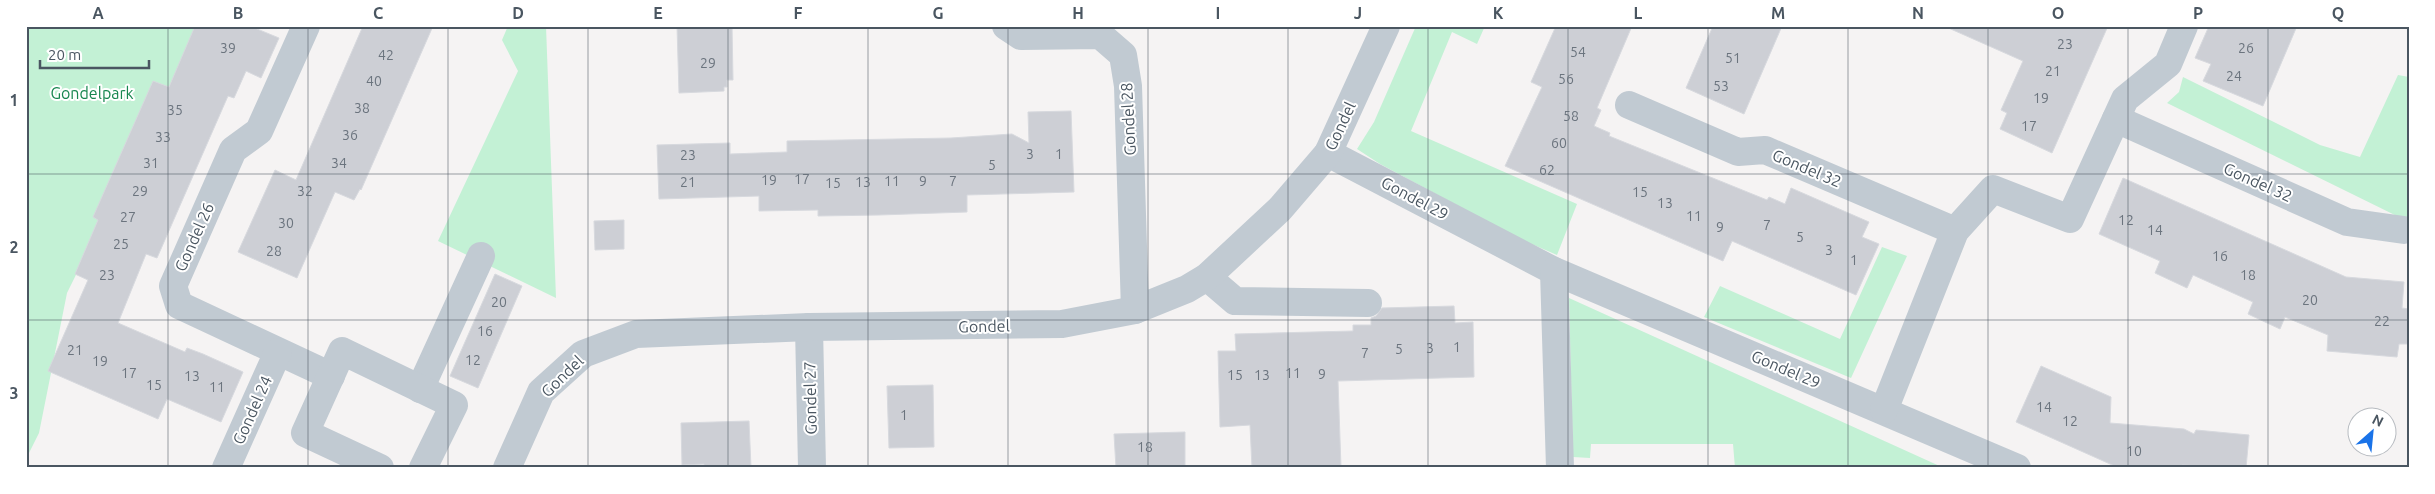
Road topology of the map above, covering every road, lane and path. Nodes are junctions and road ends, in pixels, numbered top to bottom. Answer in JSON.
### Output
{"nodes":[{"id":1,"x":306,"y":26,"type":"edge"},
{"id":2,"x":1006,"y":26,"type":"edge"},
{"id":3,"x":1386,"y":26,"type":"edge"},
{"id":4,"x":2184,"y":26,"type":"edge"},
{"id":5,"x":1629,"y":105,"type":"dead end"},
{"id":6,"x":2116,"y":119,"type":"junction"},
{"id":7,"x":1328,"y":153,"type":"junction"},
{"id":8,"x":1955,"y":230,"type":"junction"},
{"id":9,"x":2404,"y":230,"type":"dead end"},
{"id":10,"x":481,"y":256,"type":"dead end"},
{"id":11,"x":1554,"y":271,"type":"junction"},
{"id":12,"x":1207,"y":277,"type":"junction"},
{"id":13,"x":1368,"y":303,"type":"dead end"},
{"id":14,"x":1134,"y":310,"type":"junction"},
{"id":15,"x":809,"y":327,"type":"junction"},
{"id":16,"x":278,"y":352,"type":"junction"},
{"id":17,"x":331,"y":376,"type":"junction"},
{"id":18,"x":420,"y":389,"type":"junction"},
{"id":19,"x":1884,"y":410,"type":"junction"},
{"id":20,"x":226,"y":468,"type":"edge"},
{"id":21,"x":380,"y":468,"type":"edge"},
{"id":22,"x":423,"y":468,"type":"edge"},
{"id":23,"x":508,"y":468,"type":"edge"},
{"id":24,"x":812,"y":468,"type":"edge"},
{"id":25,"x":1560,"y":468,"type":"edge"},
{"id":26,"x":2017,"y":468,"type":"edge"}],
"edges":[{"from":1,"to":16,"type":"street","name":"Gondel 26"},
{"from":2,"to":14,"type":"street","name":"Gondel 28"},
{"from":3,"to":7,"type":"street","name":"Gondel"},
{"from":4,"to":6,"type":"street"},
{"from":5,"to":8,"type":"street","name":"Gondel 32"},
{"from":6,"to":8,"type":"street"},
{"from":6,"to":9,"type":"street","name":"Gondel 32"},
{"from":7,"to":11,"type":"street","name":"Gondel 29"},
{"from":7,"to":12,"type":"street","name":"Gondel"},
{"from":8,"to":19,"type":"street"},
{"from":10,"to":18,"type":"street"},
{"from":11,"to":19,"type":"street","name":"Gondel 29"},
{"from":11,"to":25,"type":"street"},
{"from":12,"to":13,"type":"street"},
{"from":12,"to":14,"type":"street","name":"Gondel"},
{"from":14,"to":15,"type":"street","name":"Gondel"},
{"from":15,"to":23,"type":"street","name":"Gondel"},
{"from":15,"to":24,"type":"street","name":"Gondel 27"},
{"from":16,"to":17,"type":"street","name":"Gondel 26"},
{"from":16,"to":20,"type":"street","name":"Gondel 24"},
{"from":17,"to":18,"type":"street"},
{"from":17,"to":21,"type":"street"},
{"from":18,"to":22,"type":"street"},
{"from":19,"to":26,"type":"street","name":"Gondel 29"}]}
